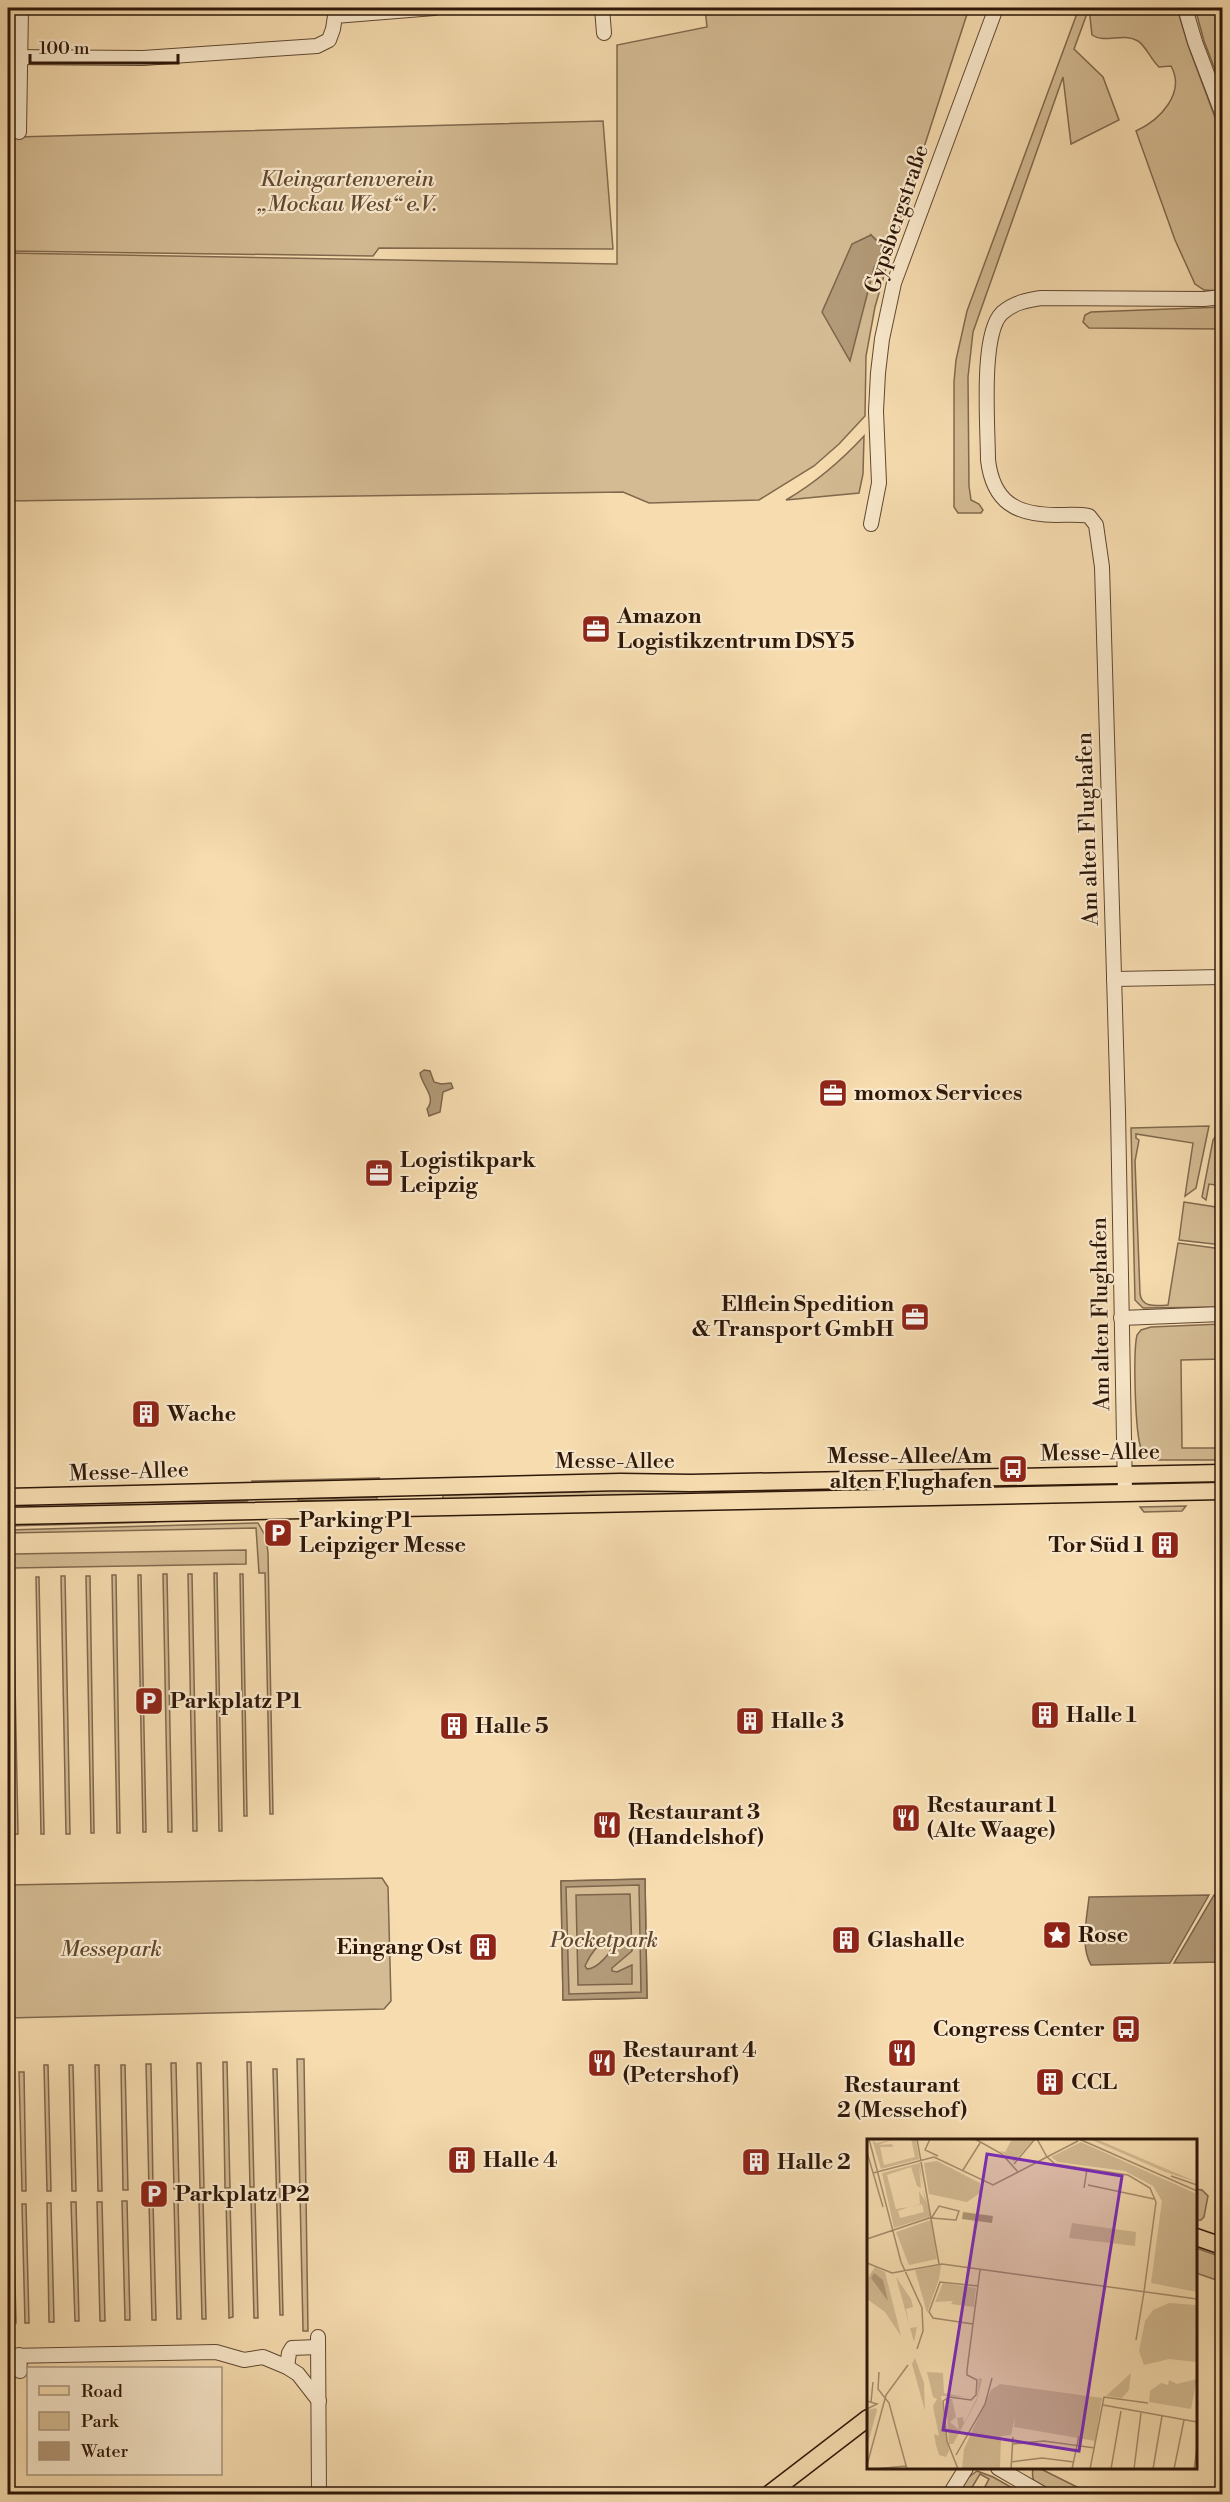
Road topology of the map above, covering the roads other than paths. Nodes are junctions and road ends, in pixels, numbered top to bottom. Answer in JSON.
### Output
{"nodes":[{"id":1,"x":21,"y":8,"type":"edge"},
{"id":2,"x":434,"y":8,"type":"edge"},
{"id":3,"x":602,"y":8,"type":"edge"},
{"id":4,"x":996,"y":8,"type":"edge"},
{"id":5,"x":1185,"y":8,"type":"edge"},
{"id":6,"x":334,"y":12,"type":"edge"},
{"id":7,"x":604,"y":33,"type":"dead end"},
{"id":8,"x":14,"y":57,"type":"edge"},
{"id":9,"x":1222,"y":113,"type":"edge"},
{"id":10,"x":19,"y":132,"type":"dead end"},
{"id":11,"x":1222,"y":297,"type":"edge"},
{"id":12,"x":871,"y":524,"type":"dead end"},
{"id":13,"x":1222,"y":977,"type":"edge"},
{"id":14,"x":1114,"y":979,"type":"junction"},
{"id":15,"x":1222,"y":1314,"type":"edge"},
{"id":16,"x":1121,"y":1318,"type":"junction"},
{"id":17,"x":1222,"y":1473,"type":"edge"},
{"id":18,"x":1125,"y":1475,"type":"junction"},
{"id":19,"x":1222,"y":1491,"type":"edge"},
{"id":20,"x":1125,"y":1493,"type":"junction"},
{"id":21,"x":8,"y":1497,"type":"edge"},
{"id":22,"x":8,"y":1516,"type":"edge"},
{"id":23,"x":1197,"y":2237,"type":"edge"},
{"id":24,"x":1222,"y":2246,"type":"edge"},
{"id":25,"x":13,"y":2355,"type":"edge"},
{"id":26,"x":287,"y":2367,"type":"junction"},
{"id":27,"x":20,"y":2372,"type":"dead end"},
{"id":28,"x":319,"y":2401,"type":"junction"},
{"id":29,"x":865,"y":2421,"type":"edge"},
{"id":30,"x":965,"y":2469,"type":"edge"},
{"id":31,"x":1000,"y":2469,"type":"edge"},
{"id":32,"x":319,"y":2494,"type":"edge"},
{"id":33,"x":769,"y":2494,"type":"edge"},
{"id":34,"x":950,"y":2494,"type":"edge"},
{"id":35,"x":1043,"y":2494,"type":"edge"}],
"edges":[{"from":1,"to":8,"type":"street"},
{"from":2,"to":6,"type":"street"},
{"from":3,"to":7,"type":"street"},
{"from":4,"to":12,"type":"street","name":"Gypsbergstraße"},
{"from":5,"to":9,"type":"street"},
{"from":6,"to":8,"type":"street"},
{"from":8,"to":10,"type":"street"},
{"from":11,"to":14,"type":"street","name":"Am alten Flughafen"},
{"from":13,"to":14,"type":"street"},
{"from":14,"to":16,"type":"street","name":"Am alten Flughafen"},
{"from":15,"to":16,"type":"street"},
{"from":16,"to":18,"type":"street","name":"Am alten Flughafen"},
{"from":17,"to":18,"type":"main road","name":"Messe-Allee"},
{"from":18,"to":20,"type":"street","name":"Am alten Flughafen"},
{"from":18,"to":21,"type":"main road","name":"Messe-Allee"},
{"from":19,"to":20,"type":"main road","name":"Messe-Allee"},
{"from":20,"to":22,"type":"main road","name":"Messe-Allee"},
{"from":23,"to":24,"type":"main road"},
{"from":25,"to":26,"type":"street"},
{"from":25,"to":27,"type":"street"},
{"from":26,"to":28,"type":"street"},
{"from":26,"to":28,"type":"street"},
{"from":28,"to":32,"type":"street"},
{"from":29,"to":33,"type":"main road"},
{"from":30,"to":34,"type":"street"},
{"from":31,"to":35,"type":"street"}]}
